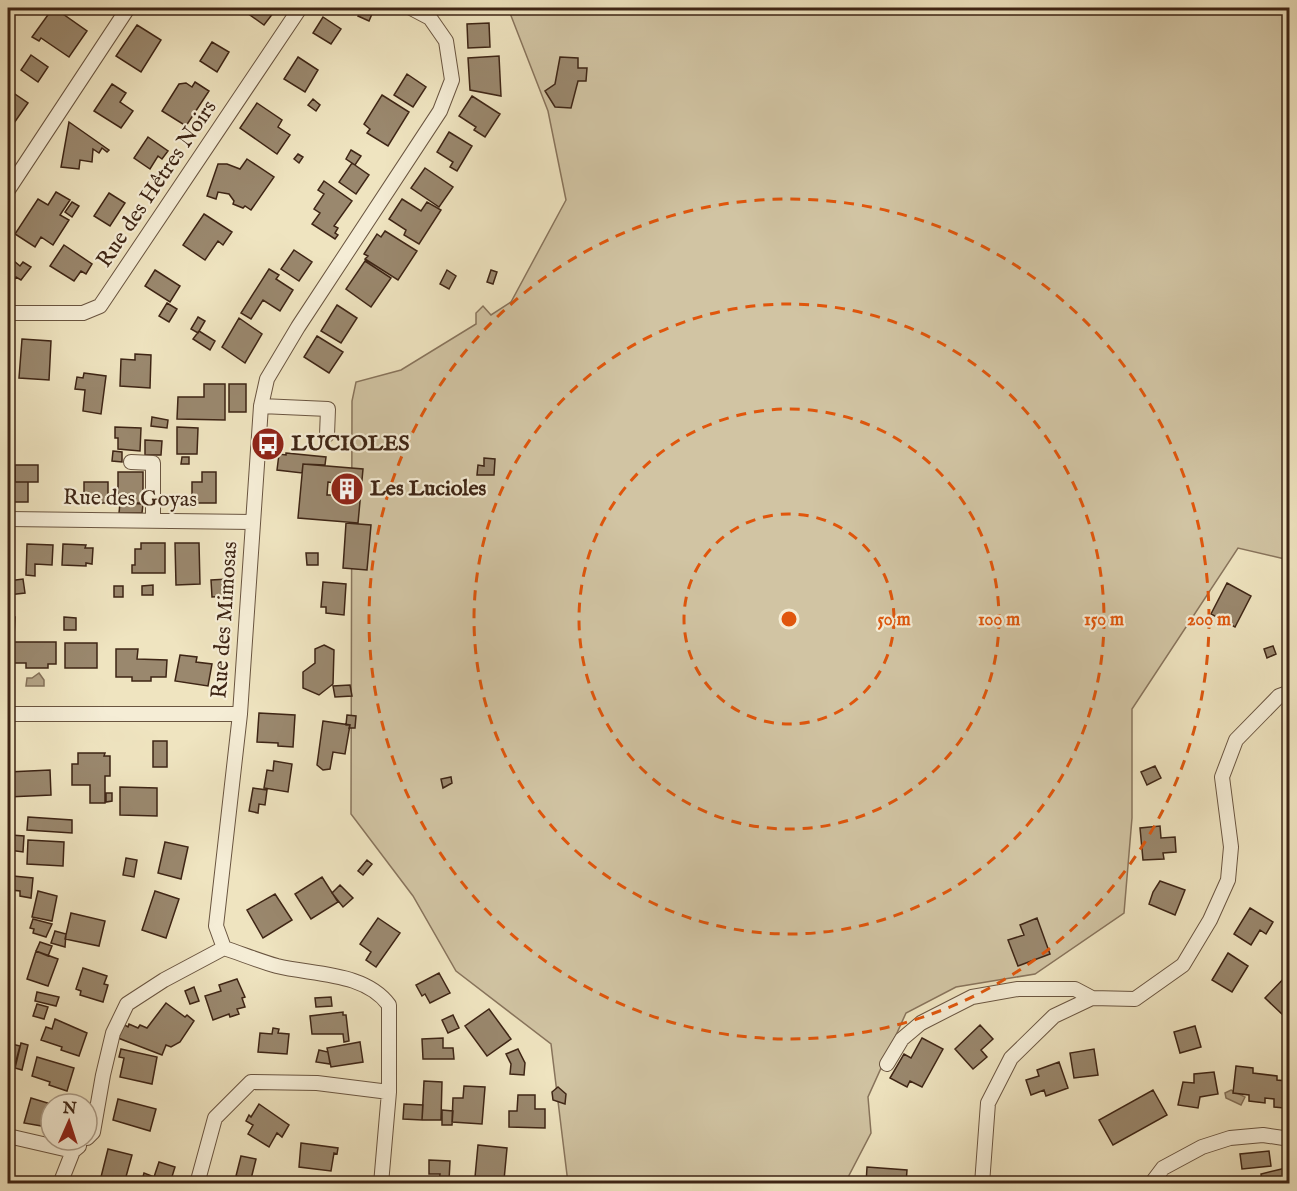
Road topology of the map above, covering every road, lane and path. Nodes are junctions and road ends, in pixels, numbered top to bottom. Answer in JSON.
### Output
{"nodes":[{"id":1,"x":128,"y":8,"type":"edge"},
{"id":2,"x":300,"y":8,"type":"edge"},
{"id":3,"x":411,"y":8,"type":"edge"},
{"id":4,"x":8,"y":190,"type":"edge"},
{"id":5,"x":8,"y":313,"type":"edge"},
{"id":6,"x":261,"y":406,"type":"junction"},
{"id":7,"x":327,"y":435,"type":"dead end"},
{"id":8,"x":131,"y":462,"type":"dead end"},
{"id":9,"x":8,"y":519,"type":"edge"},
{"id":10,"x":153,"y":521,"type":"junction"},
{"id":11,"x":253,"y":522,"type":"junction"},
{"id":12,"x":1290,"y":692,"type":"edge"},
{"id":13,"x":8,"y":714,"type":"edge"},
{"id":14,"x":240,"y":714,"type":"junction"},
{"id":15,"x":224,"y":948,"type":"junction"},
{"id":16,"x":1092,"y":998,"type":"junction"},
{"id":17,"x":887,"y":1064,"type":"dead end"},
{"id":18,"x":389,"y":1092,"type":"junction"},
{"id":19,"x":99,"y":1097,"type":"edge"},
{"id":20,"x":8,"y":1137,"type":"edge"},
{"id":21,"x":1290,"y":1139,"type":"edge"},
{"id":22,"x":39,"y":1144,"type":"edge"},
{"id":23,"x":73,"y":1152,"type":"edge"},
{"id":24,"x":60,"y":1184,"type":"edge"},
{"id":25,"x":197,"y":1184,"type":"edge"},
{"id":26,"x":381,"y":1184,"type":"edge"},
{"id":27,"x":982,"y":1184,"type":"edge"},
{"id":28,"x":1151,"y":1184,"type":"edge"}],
"edges":[{"from":1,"to":4,"type":"street"},
{"from":2,"to":5,"type":"street","name":"Rue des Hêtres Noirs"},
{"from":3,"to":6,"type":"street","name":"Rue des Mimosas"},
{"from":6,"to":7,"type":"street"},
{"from":6,"to":11,"type":"street","name":"Rue des Mimosas"},
{"from":8,"to":10,"type":"street"},
{"from":9,"to":10,"type":"street","name":"Rue des Goyas"},
{"from":10,"to":11,"type":"street","name":"Rue des Goyas"},
{"from":11,"to":14,"type":"street","name":"Rue des Mimosas"},
{"from":12,"to":16,"type":"street"},
{"from":13,"to":14,"type":"street"},
{"from":14,"to":15,"type":"street","name":"Rue des Mimosas"},
{"from":15,"to":18,"type":"street"},
{"from":15,"to":19,"type":"street"},
{"from":16,"to":17,"type":"street"},
{"from":16,"to":27,"type":"street"},
{"from":18,"to":25,"type":"street"},
{"from":18,"to":26,"type":"street"},
{"from":20,"to":22,"type":"street"},
{"from":21,"to":28,"type":"street"},
{"from":23,"to":24,"type":"street"}]}
